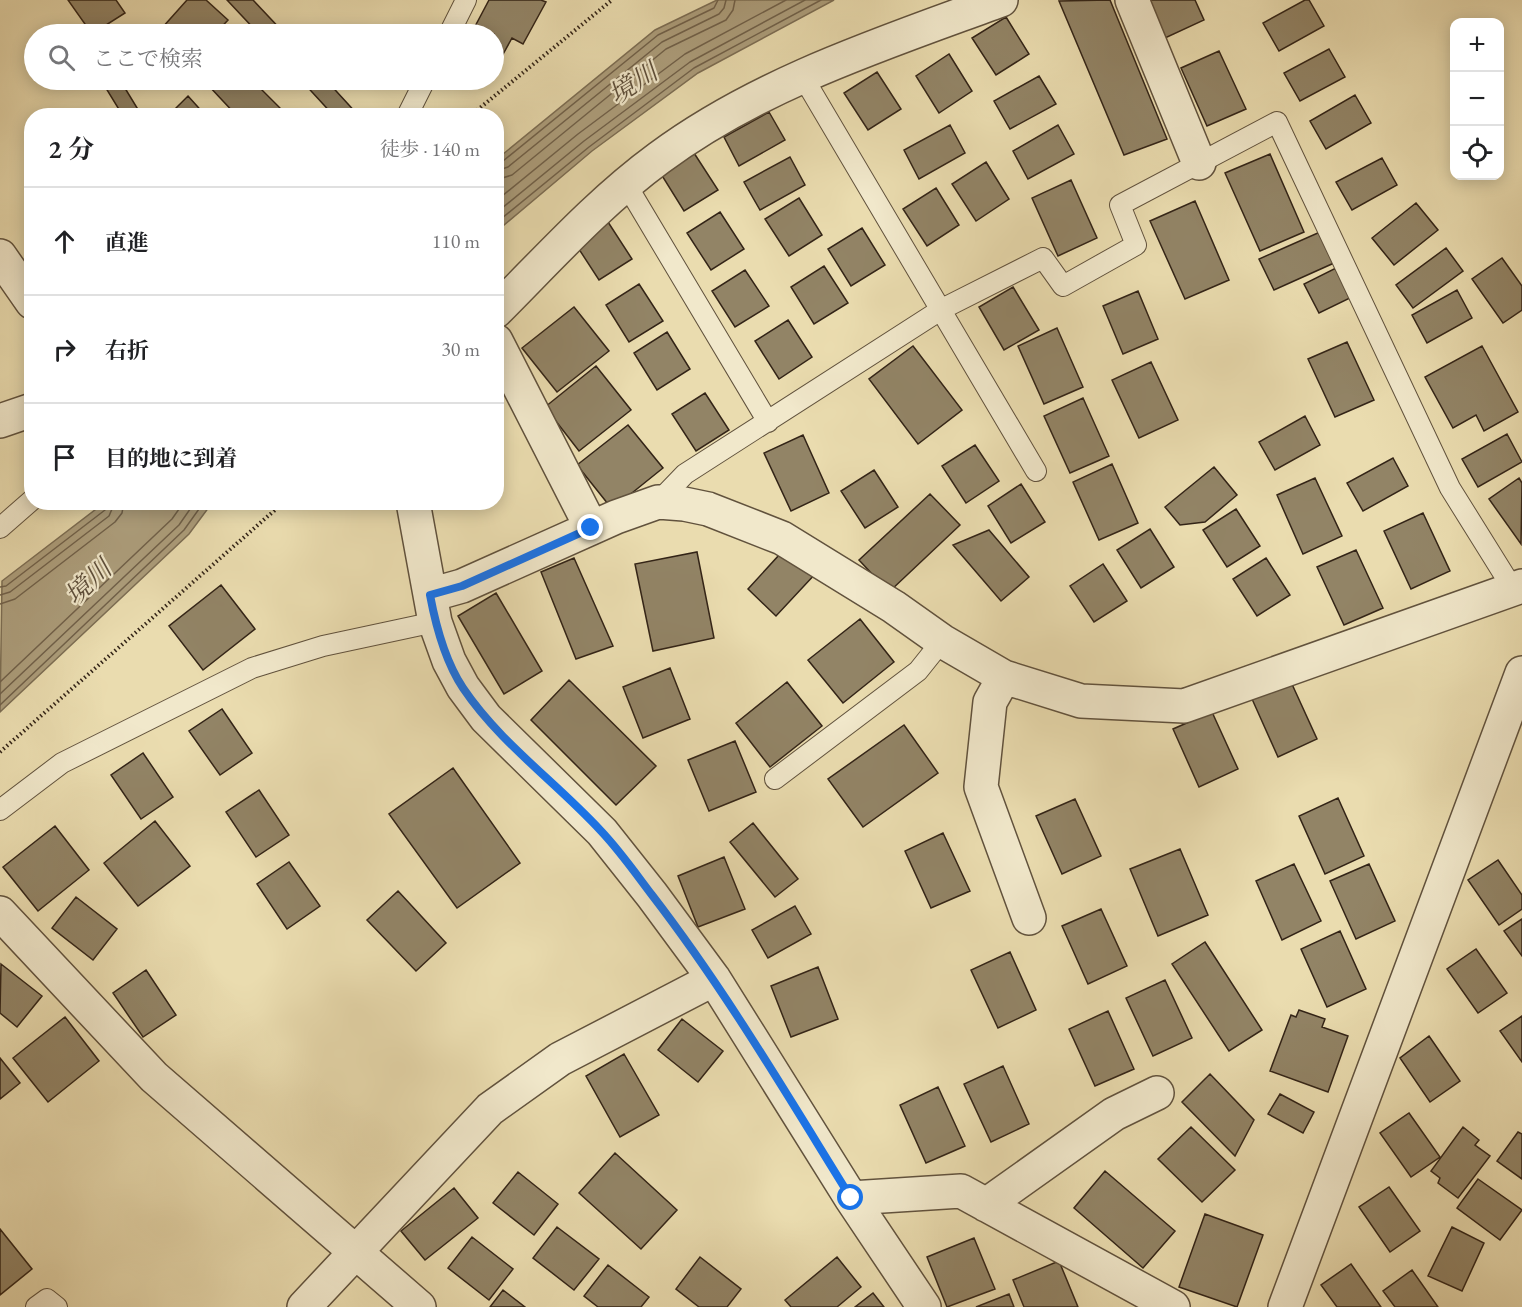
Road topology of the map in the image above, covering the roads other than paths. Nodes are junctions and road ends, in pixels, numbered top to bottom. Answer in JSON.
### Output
{"nodes":[{"id":1,"x":466,"y":0,"type":"edge"},
{"id":2,"x":1001,"y":0,"type":"edge"},
{"id":3,"x":1132,"y":0,"type":"edge"},
{"id":4,"x":454,"y":24,"type":"edge"},
{"id":5,"x":803,"y":77,"type":"junction"},
{"id":6,"x":421,"y":90,"type":"edge"},
{"id":7,"x":411,"y":108,"type":"edge"},
{"id":8,"x":1199,"y":163,"type":"junction"},
{"id":9,"x":626,"y":184,"type":"junction"},
{"id":10,"x":0,"y":256,"type":"edge"},
{"id":11,"x":24,"y":290,"type":"edge"},
{"id":12,"x":504,"y":303,"type":"edge"},
{"id":13,"x":942,"y":309,"type":"junction"},
{"id":14,"x":504,"y":357,"type":"edge"},
{"id":15,"x":24,"y":413,"type":"edge"},
{"id":16,"x":0,"y":422,"type":"edge"},
{"id":17,"x":768,"y":422,"type":"junction"},
{"id":18,"x":1036,"y":471,"type":"dead end"},
{"id":19,"x":658,"y":502,"type":"junction"},
{"id":20,"x":24,"y":507,"type":"edge"},
{"id":21,"x":413,"y":510,"type":"edge"},
{"id":22,"x":0,"y":528,"type":"edge"},
{"id":23,"x":591,"y":528,"type":"junction"},
{"id":24,"x":1517,"y":588,"type":"edge"},
{"id":25,"x":432,"y":609,"type":"junction"},
{"id":26,"x":942,"y":641,"type":"junction"},
{"id":27,"x":1522,"y":673,"type":"edge"},
{"id":28,"x":1004,"y":677,"type":"junction"},
{"id":29,"x":775,"y":780,"type":"dead end"},
{"id":30,"x":0,"y":810,"type":"edge"},
{"id":31,"x":0,"y":913,"type":"edge"},
{"id":32,"x":1029,"y":918,"type":"dead end"},
{"id":33,"x":714,"y":978,"type":"junction"},
{"id":34,"x":1157,"y":1093,"type":"dead end"},
{"id":35,"x":851,"y":1198,"type":"junction"},
{"id":36,"x":986,"y":1205,"type":"junction"},
{"id":37,"x":356,"y":1251,"type":"junction"},
{"id":38,"x":36,"y":1307,"type":"edge"},
{"id":39,"x":57,"y":1307,"type":"edge"},
{"id":40,"x":304,"y":1307,"type":"edge"},
{"id":41,"x":419,"y":1307,"type":"edge"},
{"id":42,"x":924,"y":1307,"type":"edge"},
{"id":43,"x":1173,"y":1307,"type":"edge"},
{"id":44,"x":1285,"y":1307,"type":"edge"}],
"edges":[{"from":1,"to":4,"type":"lane"},
{"from":2,"to":5,"type":"street"},
{"from":3,"to":8,"type":"street"},
{"from":5,"to":9,"type":"street"},
{"from":5,"to":13,"type":"lane"},
{"from":6,"to":7,"type":"lane"},
{"from":8,"to":13,"type":"lane"},
{"from":8,"to":24,"type":"lane"},
{"from":9,"to":12,"type":"street"},
{"from":9,"to":17,"type":"lane"},
{"from":10,"to":11,"type":"street"},
{"from":13,"to":17,"type":"lane"},
{"from":13,"to":18,"type":"lane"},
{"from":14,"to":23,"type":"street"},
{"from":15,"to":16,"type":"street"},
{"from":17,"to":19,"type":"lane"},
{"from":19,"to":23,"type":"street"},
{"from":19,"to":26,"type":"street"},
{"from":20,"to":22,"type":"lane"},
{"from":21,"to":25,"type":"street"},
{"from":23,"to":25,"type":"street"},
{"from":24,"to":28,"type":"street"},
{"from":25,"to":30,"type":"lane"},
{"from":25,"to":33,"type":"street"},
{"from":26,"to":28,"type":"street"},
{"from":26,"to":29,"type":"lane"},
{"from":27,"to":44,"type":"street"},
{"from":28,"to":32,"type":"street"},
{"from":31,"to":37,"type":"street"},
{"from":33,"to":35,"type":"street"},
{"from":33,"to":37,"type":"street"},
{"from":34,"to":36,"type":"street"},
{"from":35,"to":36,"type":"street"},
{"from":35,"to":42,"type":"street"},
{"from":36,"to":43,"type":"street"},
{"from":37,"to":40,"type":"street"},
{"from":37,"to":41,"type":"street"},
{"from":38,"to":39,"type":"lane"}]}
